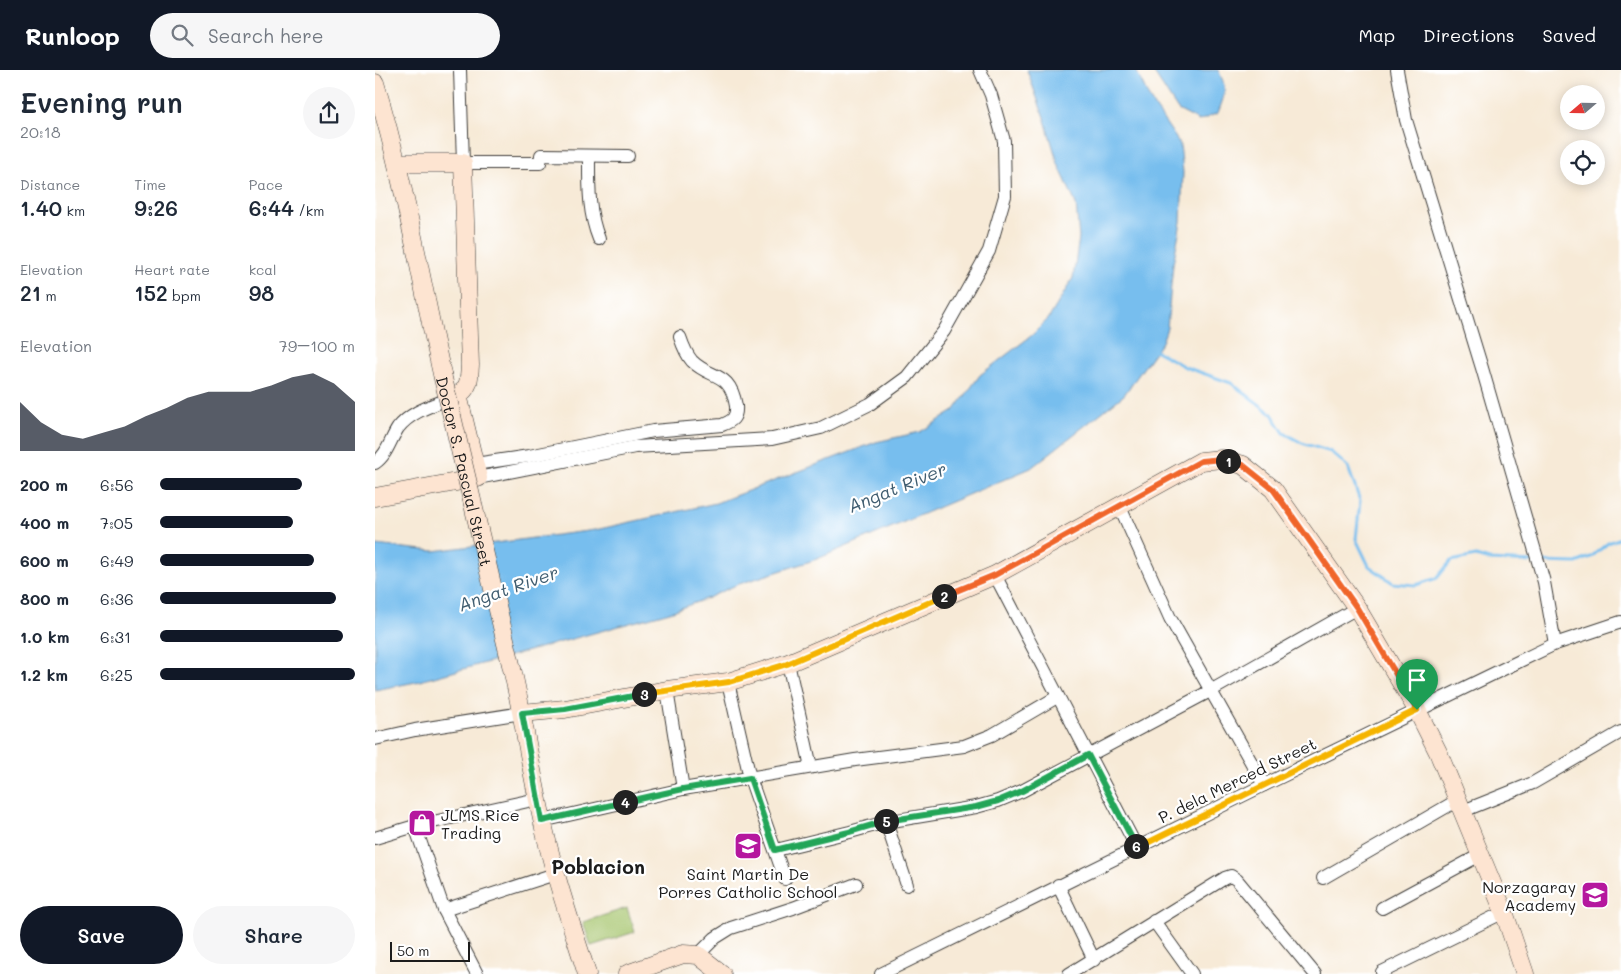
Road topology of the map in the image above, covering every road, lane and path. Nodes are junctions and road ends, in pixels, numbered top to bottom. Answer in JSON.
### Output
{"nodes":[{"id":1,"x":460,"y":70,"type":"edge"},
{"id":2,"x":980,"y":70,"type":"edge"},
{"id":3,"x":1397,"y":70,"type":"edge"},
{"id":4,"x":375,"y":83,"type":"edge"},
{"id":5,"x":589,"y":156,"type":"junction"},
{"id":6,"x":627,"y":156,"type":"dead end"},
{"id":7,"x":397,"y":163,"type":"junction"},
{"id":8,"x":463,"y":163,"type":"junction"},
{"id":9,"x":599,"y":239,"type":"dead end"},
{"id":10,"x":680,"y":337,"type":"dead end"},
{"id":11,"x":458,"y":395,"type":"junction"},
{"id":12,"x":375,"y":463,"type":"edge"},
{"id":13,"x":476,"y":471,"type":"junction"},
{"id":14,"x":375,"y":497,"type":"edge"},
{"id":15,"x":1120,"y":507,"type":"junction"},
{"id":16,"x":995,"y":575,"type":"junction"},
{"id":17,"x":1357,"y":608,"type":"junction"},
{"id":18,"x":1621,"y":622,"type":"edge"},
{"id":19,"x":1555,"y":644,"type":"junction"},
{"id":20,"x":787,"y":664,"type":"junction"},
{"id":21,"x":729,"y":682,"type":"junction"},
{"id":22,"x":667,"y":690,"type":"junction"},
{"id":23,"x":1212,"y":690,"type":"junction"},
{"id":24,"x":1057,"y":697,"type":"junction"},
{"id":25,"x":1417,"y":710,"type":"junction"},
{"id":26,"x":522,"y":713,"type":"junction"},
{"id":27,"x":1619,"y":737,"type":"edge"},
{"id":28,"x":375,"y":739,"type":"edge"},
{"id":29,"x":1088,"y":755,"type":"junction"},
{"id":30,"x":811,"y":768,"type":"junction"},
{"id":31,"x":750,"y":778,"type":"junction"},
{"id":32,"x":1264,"y":785,"type":"junction"},
{"id":33,"x":683,"y":789,"type":"junction"},
{"id":34,"x":537,"y":799,"type":"junction"},
{"id":35,"x":1460,"y":806,"type":"junction"},
{"id":36,"x":542,"y":821,"type":"junction"},
{"id":37,"x":886,"y":822,"type":"junction"},
{"id":38,"x":415,"y":826,"type":"junction"},
{"id":39,"x":375,"y":838,"type":"edge"},
{"id":40,"x":1137,"y":848,"type":"junction"},
{"id":41,"x":775,"y":850,"type":"junction"},
{"id":42,"x":1480,"y":855,"type":"junction"},
{"id":43,"x":555,"y":874,"type":"junction"},
{"id":44,"x":1323,"y":878,"type":"dead end"},
{"id":45,"x":785,"y":879,"type":"dead end"},
{"id":46,"x":856,"y":884,"type":"dead end"},
{"id":47,"x":907,"y":885,"type":"dead end"},
{"id":48,"x":1058,"y":885,"type":"junction"},
{"id":49,"x":1382,"y":908,"type":"dead end"},
{"id":50,"x":444,"y":910,"type":"junction"},
{"id":51,"x":1504,"y":912,"type":"junction"},
{"id":52,"x":1154,"y":921,"type":"junction"},
{"id":53,"x":698,"y":955,"type":"junction"},
{"id":54,"x":1094,"y":960,"type":"junction"},
{"id":55,"x":1382,"y":972,"type":"dead end"},
{"id":56,"x":477,"y":974,"type":"edge"},
{"id":57,"x":587,"y":974,"type":"edge"},
{"id":58,"x":627,"y":974,"type":"edge"},
{"id":59,"x":722,"y":974,"type":"edge"},
{"id":60,"x":881,"y":974,"type":"edge"},
{"id":61,"x":1069,"y":974,"type":"edge"},
{"id":62,"x":1192,"y":974,"type":"edge"},
{"id":63,"x":1315,"y":974,"type":"edge"},
{"id":64,"x":1525,"y":974,"type":"edge"}],
"edges":[{"from":1,"to":8,"type":"street"},
{"from":2,"to":13,"type":"street"},
{"from":3,"to":19,"type":"street"},
{"from":4,"to":7,"type":"street","name":"Doctor S. Pascual Street"},
{"from":5,"to":6,"type":"street"},
{"from":5,"to":8,"type":"street"},
{"from":5,"to":9,"type":"street"},
{"from":7,"to":8,"type":"street"},
{"from":7,"to":26,"type":"street","name":"Doctor S. Pascual Street","bridge":true},
{"from":8,"to":11,"type":"street"},
{"from":10,"to":13,"type":"street"},
{"from":11,"to":12,"type":"street"},
{"from":11,"to":13,"type":"street"},
{"from":13,"to":14,"type":"street"},
{"from":15,"to":16,"type":"street"},
{"from":15,"to":17,"type":"street"},
{"from":15,"to":23,"type":"street"},
{"from":16,"to":20,"type":"street"},
{"from":16,"to":24,"type":"street"},
{"from":17,"to":23,"type":"street"},
{"from":17,"to":25,"type":"street"},
{"from":18,"to":19,"type":"street","name":"P. dela Merced Street"},
{"from":19,"to":25,"type":"street","name":"P. dela Merced Street"},
{"from":20,"to":21,"type":"street"},
{"from":20,"to":30,"type":"street"},
{"from":21,"to":22,"type":"street"},
{"from":21,"to":31,"type":"street"},
{"from":22,"to":26,"type":"street"},
{"from":22,"to":33,"type":"street"},
{"from":23,"to":29,"type":"street"},
{"from":23,"to":32,"type":"street"},
{"from":24,"to":29,"type":"street"},
{"from":24,"to":30,"type":"street"},
{"from":25,"to":32,"type":"street","name":"P. dela Merced Street"},
{"from":25,"to":35,"type":"street"},
{"from":26,"to":28,"type":"street"},
{"from":26,"to":34,"type":"street","name":"Doctor S. Pascual Street"},
{"from":27,"to":35,"type":"street"},
{"from":29,"to":37,"type":"street"},
{"from":29,"to":40,"type":"street"},
{"from":30,"to":31,"type":"street"},
{"from":31,"to":33,"type":"street"},
{"from":31,"to":41,"type":"street"},
{"from":32,"to":40,"type":"street","name":"P. dela Merced Street"},
{"from":33,"to":36,"type":"street"},
{"from":34,"to":36,"type":"street","name":"Doctor S. Pascual Street"},
{"from":34,"to":38,"type":"street"},
{"from":35,"to":42,"type":"street"},
{"from":35,"to":44,"type":"street"},
{"from":36,"to":43,"type":"street","name":"Doctor S. Pascual Street"},
{"from":37,"to":41,"type":"street"},
{"from":37,"to":47,"type":"street"},
{"from":38,"to":39,"type":"street"},
{"from":38,"to":50,"type":"street"},
{"from":40,"to":48,"type":"street","name":"P. dela Merced Street"},
{"from":41,"to":45,"type":"street"},
{"from":42,"to":49,"type":"street"},
{"from":42,"to":51,"type":"street"},
{"from":43,"to":50,"type":"street"},
{"from":43,"to":57,"type":"street","name":"Doctor S. Pascual Street"},
{"from":46,"to":53,"type":"street"},
{"from":48,"to":54,"type":"street"},
{"from":48,"to":60,"type":"street","name":"P. dela Merced Street"},
{"from":50,"to":56,"type":"street"},
{"from":51,"to":55,"type":"street"},
{"from":51,"to":64,"type":"street"},
{"from":52,"to":54,"type":"street"},
{"from":52,"to":62,"type":"street"},
{"from":52,"to":63,"type":"street"},
{"from":53,"to":58,"type":"street"},
{"from":53,"to":59,"type":"street"},
{"from":54,"to":61,"type":"street"}]}
